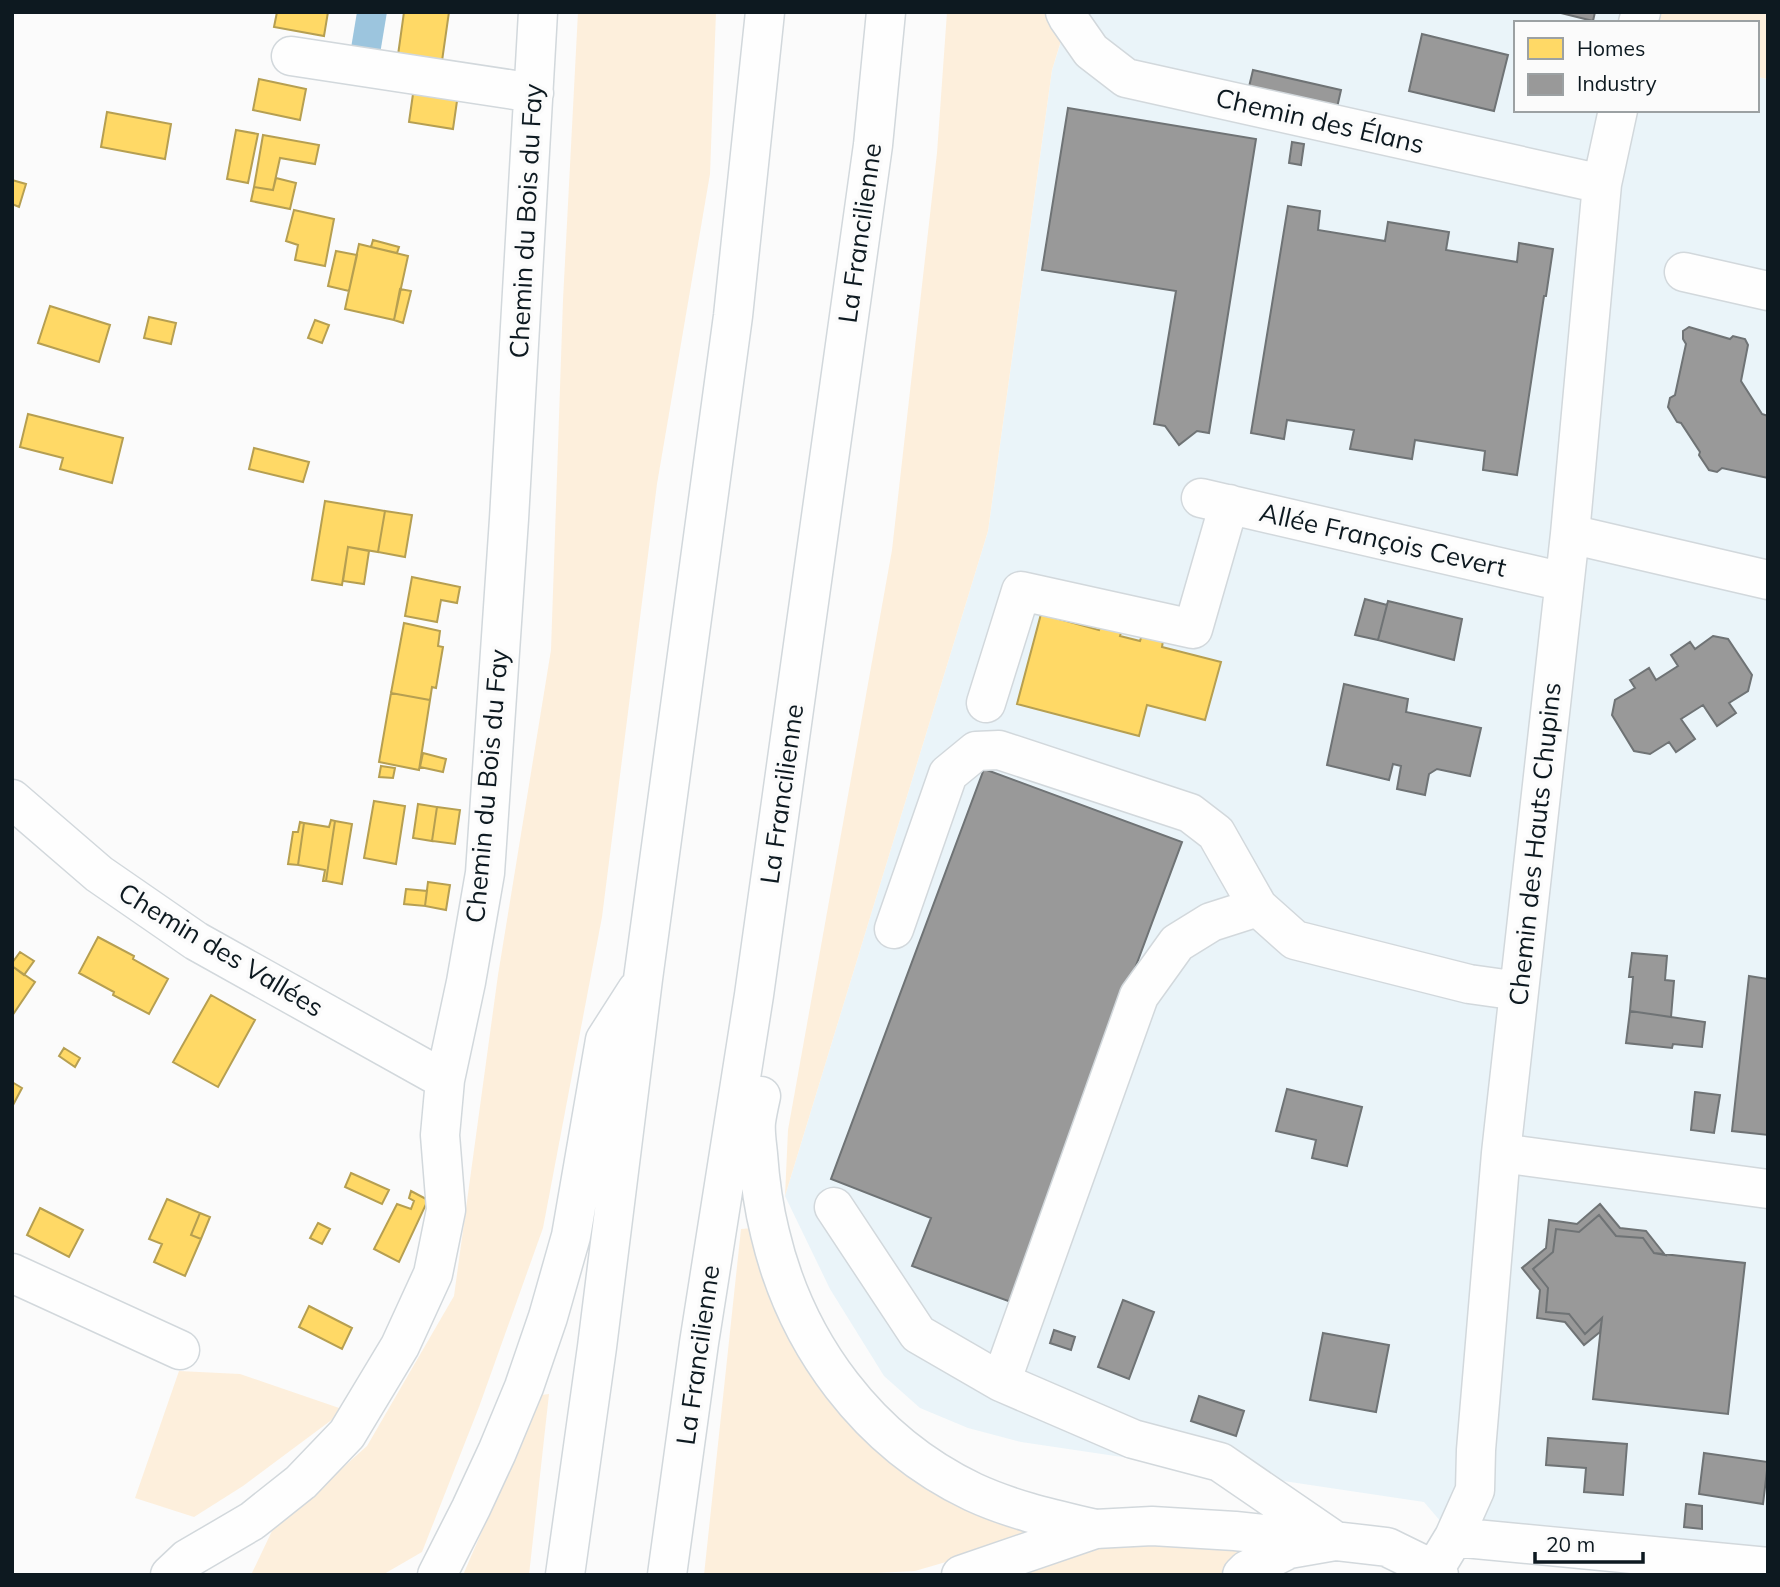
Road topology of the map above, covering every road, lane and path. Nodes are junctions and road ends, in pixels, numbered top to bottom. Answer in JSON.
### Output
{"nodes":[{"id":1,"x":538,"y":12,"type":"edge"},
{"id":2,"x":765,"y":12,"type":"edge"},
{"id":3,"x":886,"y":12,"type":"edge"},
{"id":4,"x":1065,"y":12,"type":"edge"},
{"id":5,"x":291,"y":56,"type":"dead end"},
{"id":6,"x":534,"y":93,"type":"junction"},
{"id":7,"x":1618,"y":112,"type":"edge"},
{"id":8,"x":1602,"y":184,"type":"junction"},
{"id":9,"x":1684,"y":272,"type":"dead end"},
{"id":10,"x":1768,"y":291,"type":"edge"},
{"id":11,"x":1570,"y":534,"type":"junction"},
{"id":12,"x":1768,"y":580,"type":"edge"},
{"id":13,"x":1564,"y":582,"type":"junction"},
{"id":14,"x":986,"y":703,"type":"dead end"},
{"id":15,"x":12,"y":799,"type":"edge"},
{"id":16,"x":1258,"y":907,"type":"junction"},
{"id":17,"x":894,"y":929,"type":"dead end"},
{"id":18,"x":643,"y":979,"type":"junction"},
{"id":19,"x":1519,"y":992,"type":"junction"},
{"id":20,"x":754,"y":995,"type":"junction"},
{"id":21,"x":445,"y":1080,"type":"junction"},
{"id":22,"x":1501,"y":1153,"type":"junction"},
{"id":23,"x":1768,"y":1189,"type":"edge"},
{"id":24,"x":834,"y":1207,"type":"dead end"},
{"id":25,"x":12,"y":1273,"type":"edge"},
{"id":26,"x":180,"y":1350,"type":"dead end"},
{"id":27,"x":1001,"y":1382,"type":"junction"},
{"id":28,"x":1095,"y":1529,"type":"junction"},
{"id":29,"x":1454,"y":1537,"type":"junction"},
{"id":30,"x":1335,"y":1541,"type":"junction"},
{"id":31,"x":1768,"y":1567,"type":"edge"},
{"id":32,"x":1437,"y":1573,"type":"edge"},
{"id":33,"x":170,"y":1575,"type":"edge"},
{"id":34,"x":437,"y":1575,"type":"edge"},
{"id":35,"x":565,"y":1575,"type":"edge"},
{"id":36,"x":667,"y":1575,"type":"edge"},
{"id":37,"x":961,"y":1575,"type":"edge"},
{"id":38,"x":1242,"y":1575,"type":"edge"}],
"edges":[{"from":1,"to":6,"type":"main road","name":"Chemin du Bois du Fay"},
{"from":2,"to":18,"type":"main road"},
{"from":3,"to":20,"type":"main road","name":"La Francilienne"},
{"from":4,"to":8,"type":"main road","name":"Chemin des Élans"},
{"from":5,"to":6,"type":"main road"},
{"from":6,"to":21,"type":"main road","name":"Chemin du Bois du Fay"},
{"from":7,"to":8,"type":"main road","name":"Chemin des Hauts Chupins"},
{"from":8,"to":11,"type":"main road","name":"Chemin des Hauts Chupins"},
{"from":9,"to":10,"type":"main road"},
{"from":11,"to":12,"type":"main road"},
{"from":11,"to":13,"type":"main road","name":"Chemin des Hauts Chupins"},
{"from":13,"to":14,"type":"main road","name":"Allée François Cevert"},
{"from":13,"to":19,"type":"main road","name":"Chemin des Hauts Chupins"},
{"from":15,"to":21,"type":"main road","name":"Chemin des Vallées"},
{"from":16,"to":17,"type":"main road"},
{"from":16,"to":19,"type":"main road"},
{"from":16,"to":27,"type":"main road"},
{"from":18,"to":34,"type":"main road"},
{"from":18,"to":35,"type":"main road"},
{"from":19,"to":22,"type":"main road","name":"Chemin des Hauts Chupins"},
{"from":20,"to":28,"type":"main road"},
{"from":20,"to":36,"type":"main road","name":"La Francilienne"},
{"from":21,"to":33,"type":"main road","name":"Chemin du Bois du Fay"},
{"from":22,"to":23,"type":"main road"},
{"from":22,"to":29,"type":"main road","name":"Chemin des Hauts Chupins"},
{"from":24,"to":27,"type":"main road"},
{"from":25,"to":26,"type":"main road"},
{"from":27,"to":30,"type":"main road"},
{"from":28,"to":30,"type":"main road"},
{"from":28,"to":37,"type":"main road"},
{"from":29,"to":31,"type":"main road"},
{"from":29,"to":32,"type":"main road","name":"Chemin des Hauts Chupins"},
{"from":30,"to":32,"type":"main road"},
{"from":30,"to":38,"type":"main road"}]}
